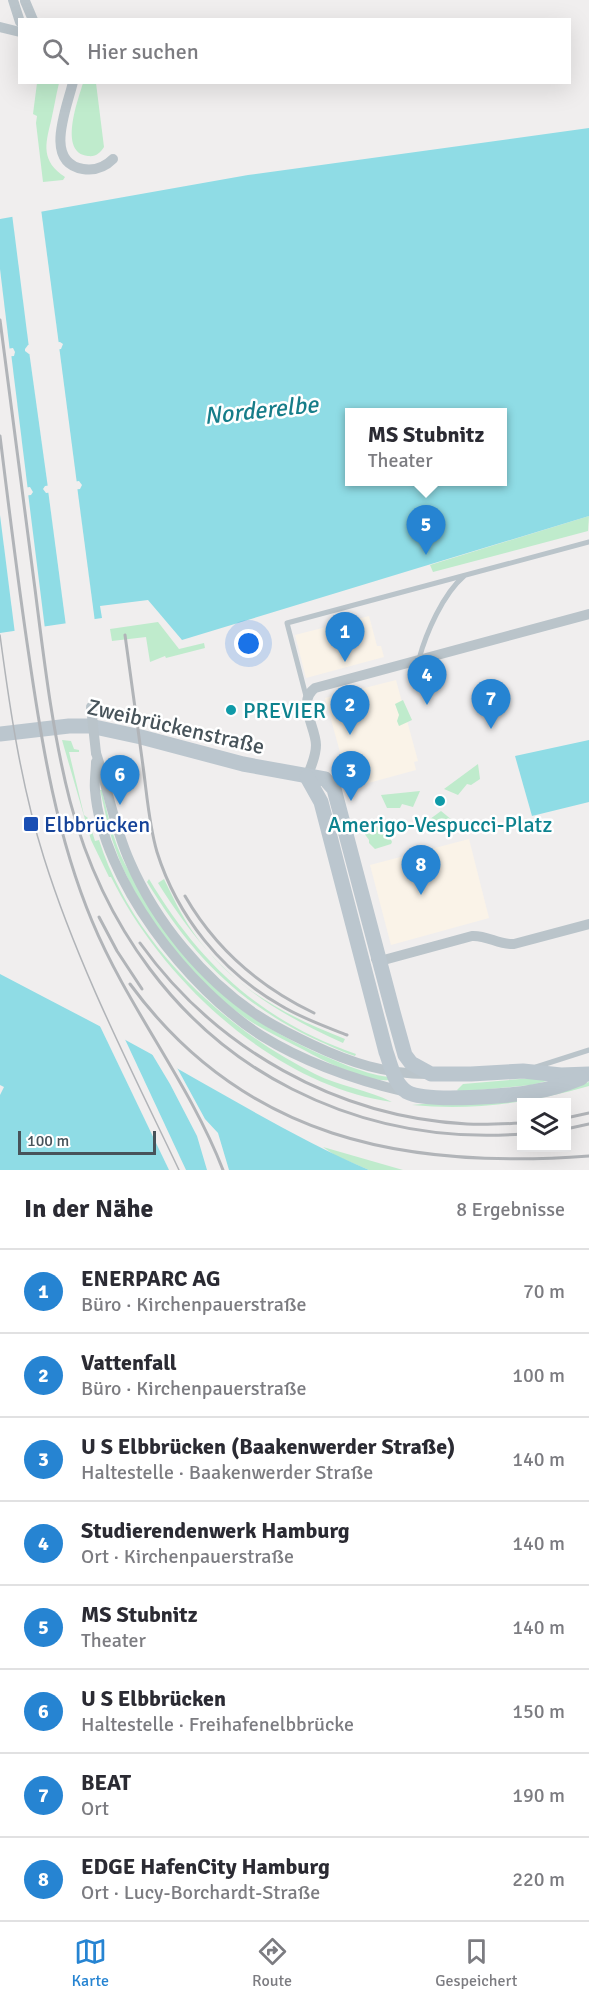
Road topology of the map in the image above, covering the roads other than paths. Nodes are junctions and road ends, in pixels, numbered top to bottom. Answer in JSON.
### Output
{"nodes":[{"id":1,"x":13,"y":0,"type":"edge"},
{"id":2,"x":25,"y":1,"type":"edge"},
{"id":3,"x":19,"y":18,"type":"edge"},
{"id":4,"x":24,"y":18,"type":"edge"},
{"id":5,"x":32,"y":18,"type":"edge"},
{"id":6,"x":0,"y":27,"type":"edge"},
{"id":7,"x":18,"y":32,"type":"edge"},
{"id":8,"x":73,"y":84,"type":"edge"},
{"id":9,"x":113,"y":159,"type":"dead end"},
{"id":10,"x":589,"y":542,"type":"edge"},
{"id":11,"x":465,"y":575,"type":"junction"},
{"id":12,"x":589,"y":614,"type":"edge"},
{"id":13,"x":418,"y":660,"type":"junction"},
{"id":14,"x":307,"y":698,"type":"junction"},
{"id":15,"x":91,"y":707,"type":"dead end"},
{"id":16,"x":0,"y":734,"type":"edge"},
{"id":17,"x":96,"y":753,"type":"junction"},
{"id":18,"x":307,"y":777,"type":"junction"},
{"id":19,"x":352,"y":920,"type":"junction"},
{"id":20,"x":589,"y":924,"type":"edge"},
{"id":21,"x":380,"y":961,"type":"junction"},
{"id":22,"x":374,"y":1007,"type":"junction"},
{"id":23,"x":393,"y":1012,"type":"junction"},
{"id":24,"x":589,"y":1050,"type":"edge"},
{"id":25,"x":386,"y":1052,"type":"junction"},
{"id":26,"x":405,"y":1055,"type":"junction"},
{"id":27,"x":362,"y":1066,"type":"junction"},
{"id":28,"x":523,"y":1071,"type":"junction"},
{"id":29,"x":431,"y":1074,"type":"junction"},
{"id":30,"x":471,"y":1074,"type":"junction"},
{"id":31,"x":589,"y":1074,"type":"edge"},
{"id":32,"x":397,"y":1076,"type":"junction"},
{"id":33,"x":376,"y":1085,"type":"junction"},
{"id":34,"x":409,"y":1093,"type":"junction"},
{"id":35,"x":458,"y":1097,"type":"junction"}],
"edges":[{"from":1,"to":3,"type":"street"},
{"from":2,"to":4,"type":"street"},
{"from":2,"to":5,"type":"street"},
{"from":6,"to":7,"type":"street"},
{"from":8,"to":9,"type":"street"},
{"from":10,"to":11,"type":"lane"},
{"from":11,"to":13,"type":"lane"},
{"from":11,"to":14,"type":"lane"},
{"from":12,"to":13,"type":"street"},
{"from":13,"to":14,"type":"street"},
{"from":14,"to":18,"type":"street"},
{"from":15,"to":17,"type":"street","bridge":true},
{"from":16,"to":18,"type":"main road","name":"Zweibrückenstraße"},
{"from":17,"to":27,"type":"street"},
{"from":17,"to":33,"type":"street"},
{"from":18,"to":19,"type":"main road"},
{"from":18,"to":21,"type":"main road","name":"Zweibrückenstraße"},
{"from":19,"to":21,"type":"street"},
{"from":19,"to":22,"type":"main road"},
{"from":20,"to":21,"type":"street"},
{"from":21,"to":23,"type":"main road","name":"Zweibrückenstraße"},
{"from":22,"to":23,"type":"lane"},
{"from":22,"to":25,"type":"main road"},
{"from":23,"to":26,"type":"main road","name":"Zweibrückenstraße"},
{"from":24,"to":28,"type":"lane"},
{"from":25,"to":27,"type":"street"},
{"from":25,"to":32,"type":"main road"},
{"from":26,"to":29,"type":"main road"},
{"from":26,"to":32,"type":"street"},
{"from":27,"to":32,"type":"street"},
{"from":28,"to":30,"type":"main road"},
{"from":28,"to":31,"type":"main road"},
{"from":29,"to":30,"type":"main road"},
{"from":29,"to":32,"type":"street"},
{"from":30,"to":35,"type":"main road"},
{"from":31,"to":35,"type":"main road"},
{"from":32,"to":33,"type":"street"},
{"from":32,"to":34,"type":"main road"},
{"from":33,"to":34,"type":"street"},
{"from":34,"to":35,"type":"main road"}]}
